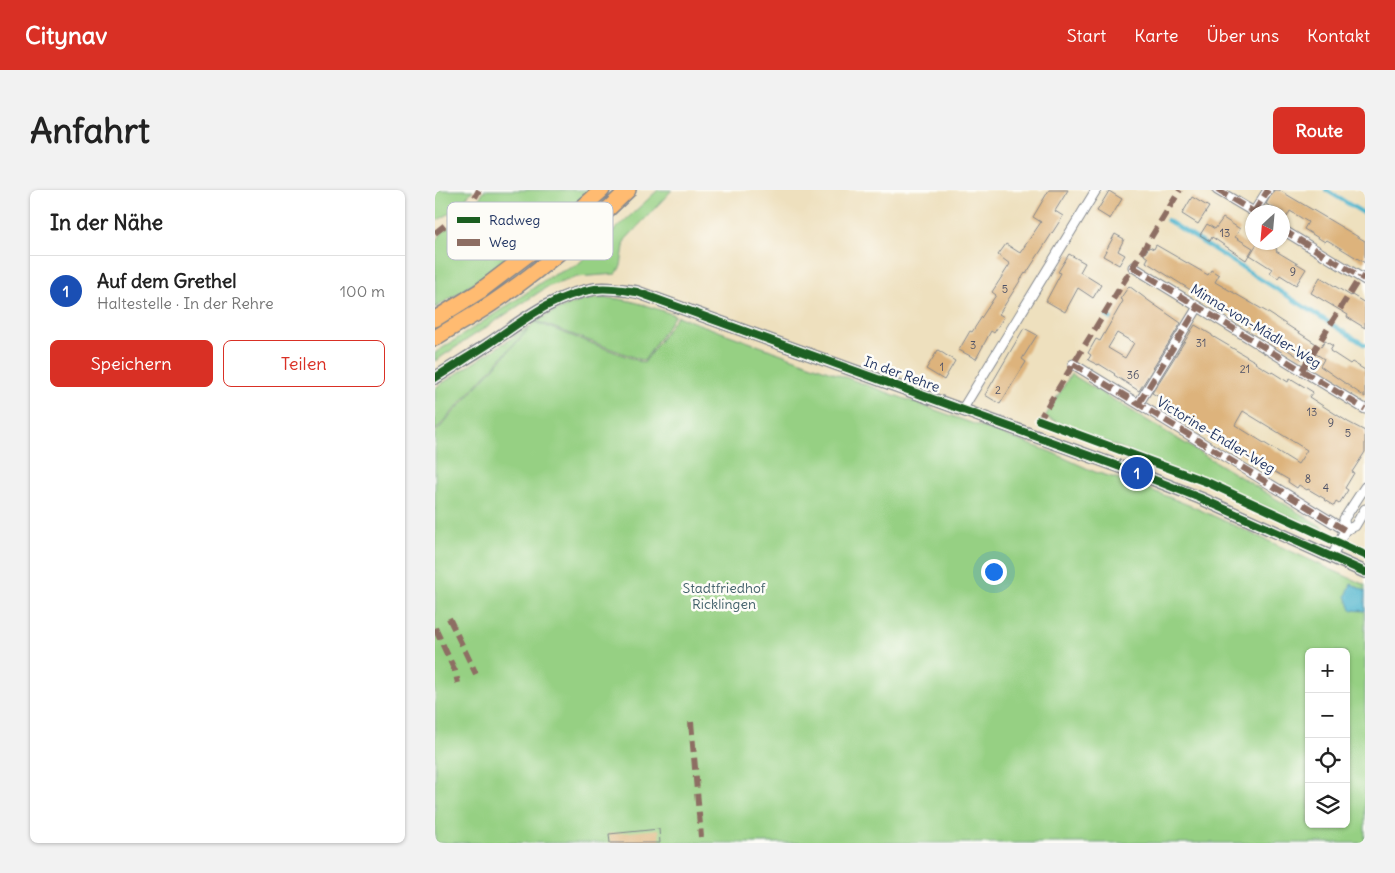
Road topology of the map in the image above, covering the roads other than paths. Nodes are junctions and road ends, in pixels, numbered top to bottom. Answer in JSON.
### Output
{"nodes":[{"id":1,"x":602,"y":190,"type":"edge"},
{"id":2,"x":628,"y":190,"type":"edge"},
{"id":3,"x":1096,"y":190,"type":"edge"},
{"id":4,"x":1217,"y":190,"type":"edge"},
{"id":5,"x":1268,"y":190,"type":"edge"},
{"id":6,"x":588,"y":202,"type":"edge"},
{"id":7,"x":613,"y":204,"type":"edge"},
{"id":8,"x":1258,"y":205,"type":"edge"},
{"id":9,"x":1245,"y":207,"type":"edge"},
{"id":10,"x":1290,"y":234,"type":"edge"},
{"id":11,"x":520,"y":260,"type":"edge"},
{"id":12,"x":550,"y":260,"type":"edge"},
{"id":13,"x":1133,"y":267,"type":"dead end"},
{"id":14,"x":1365,"y":280,"type":"edge"},
{"id":15,"x":1198,"y":307,"type":"junction"},
{"id":16,"x":435,"y":319,"type":"edge"},
{"id":17,"x":435,"y":338,"type":"edge"},
{"id":18,"x":1073,"y":364,"type":"dead end"},
{"id":19,"x":435,"y":378,"type":"edge"},
{"id":20,"x":1139,"y":404,"type":"junction"},
{"id":21,"x":1365,"y":409,"type":"edge"},
{"id":22,"x":962,"y":410,"type":"junction"},
{"id":23,"x":1365,"y":487,"type":"edge"},
{"id":24,"x":1365,"y":509,"type":"edge"},
{"id":25,"x":1345,"y":530,"type":"junction"},
{"id":26,"x":1332,"y":557,"type":"junction"},
{"id":27,"x":1365,"y":572,"type":"edge"}],
"edges":[{"from":1,"to":6,"type":"highway"},
{"from":2,"to":7,"type":"highway"},
{"from":3,"to":22,"type":"street"},
{"from":4,"to":9,"type":"street"},
{"from":5,"to":8,"type":"street"},
{"from":10,"to":14,"type":"street"},
{"from":11,"to":16,"type":"highway"},
{"from":12,"to":17,"type":"highway"},
{"from":13,"to":15,"type":"street","name":"Minna-von-Mädler-Weg"},
{"from":15,"to":20,"type":"street"},
{"from":15,"to":21,"type":"street","name":"Minna-von-Mädler-Weg"},
{"from":18,"to":20,"type":"street","name":"Victorine-Endler-Weg"},
{"from":19,"to":22,"type":"street","name":"In der Rehre"},
{"from":20,"to":25,"type":"street","name":"Victorine-Endler-Weg"},
{"from":22,"to":26,"type":"street","name":"In der Rehre"},
{"from":23,"to":25,"type":"street"},
{"from":24,"to":25,"type":"street"},
{"from":25,"to":26,"type":"street"},
{"from":26,"to":27,"type":"street","name":"In der Rehre"}]}
